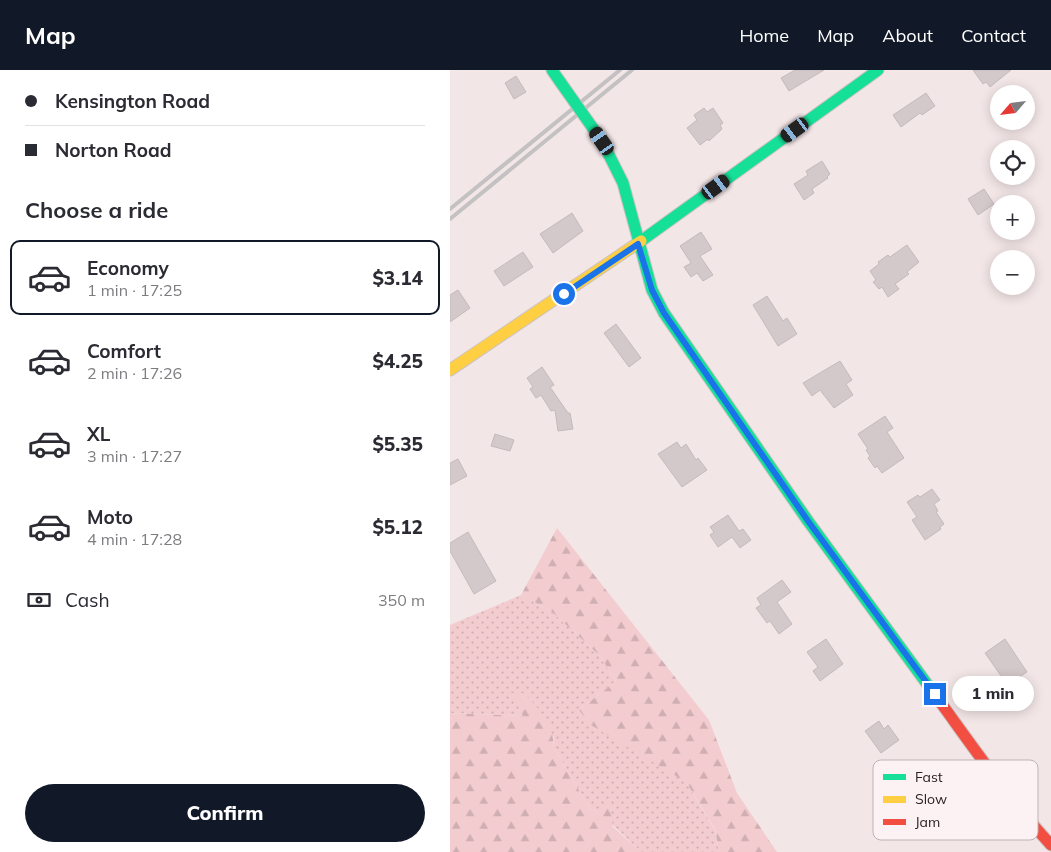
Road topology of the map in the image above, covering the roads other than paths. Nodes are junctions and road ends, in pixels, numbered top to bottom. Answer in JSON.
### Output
{"nodes":[{"id":1,"x":552,"y":70,"type":"edge"},
{"id":2,"x":878,"y":70,"type":"edge"},
{"id":3,"x":638,"y":244,"type":"junction"},
{"id":4,"x":450,"y":370,"type":"edge"},
{"id":5,"x":983,"y":760,"type":"edge"},
{"id":6,"x":1038,"y":831,"type":"edge"},
{"id":7,"x":1051,"y":845,"type":"edge"}],
"edges":[{"from":1,"to":3,"type":"main road","bridge":true},
{"from":2,"to":3,"type":"main road"},
{"from":3,"to":4,"type":"main road"},
{"from":3,"to":5,"type":"main road"},
{"from":6,"to":7,"type":"main road"}]}
